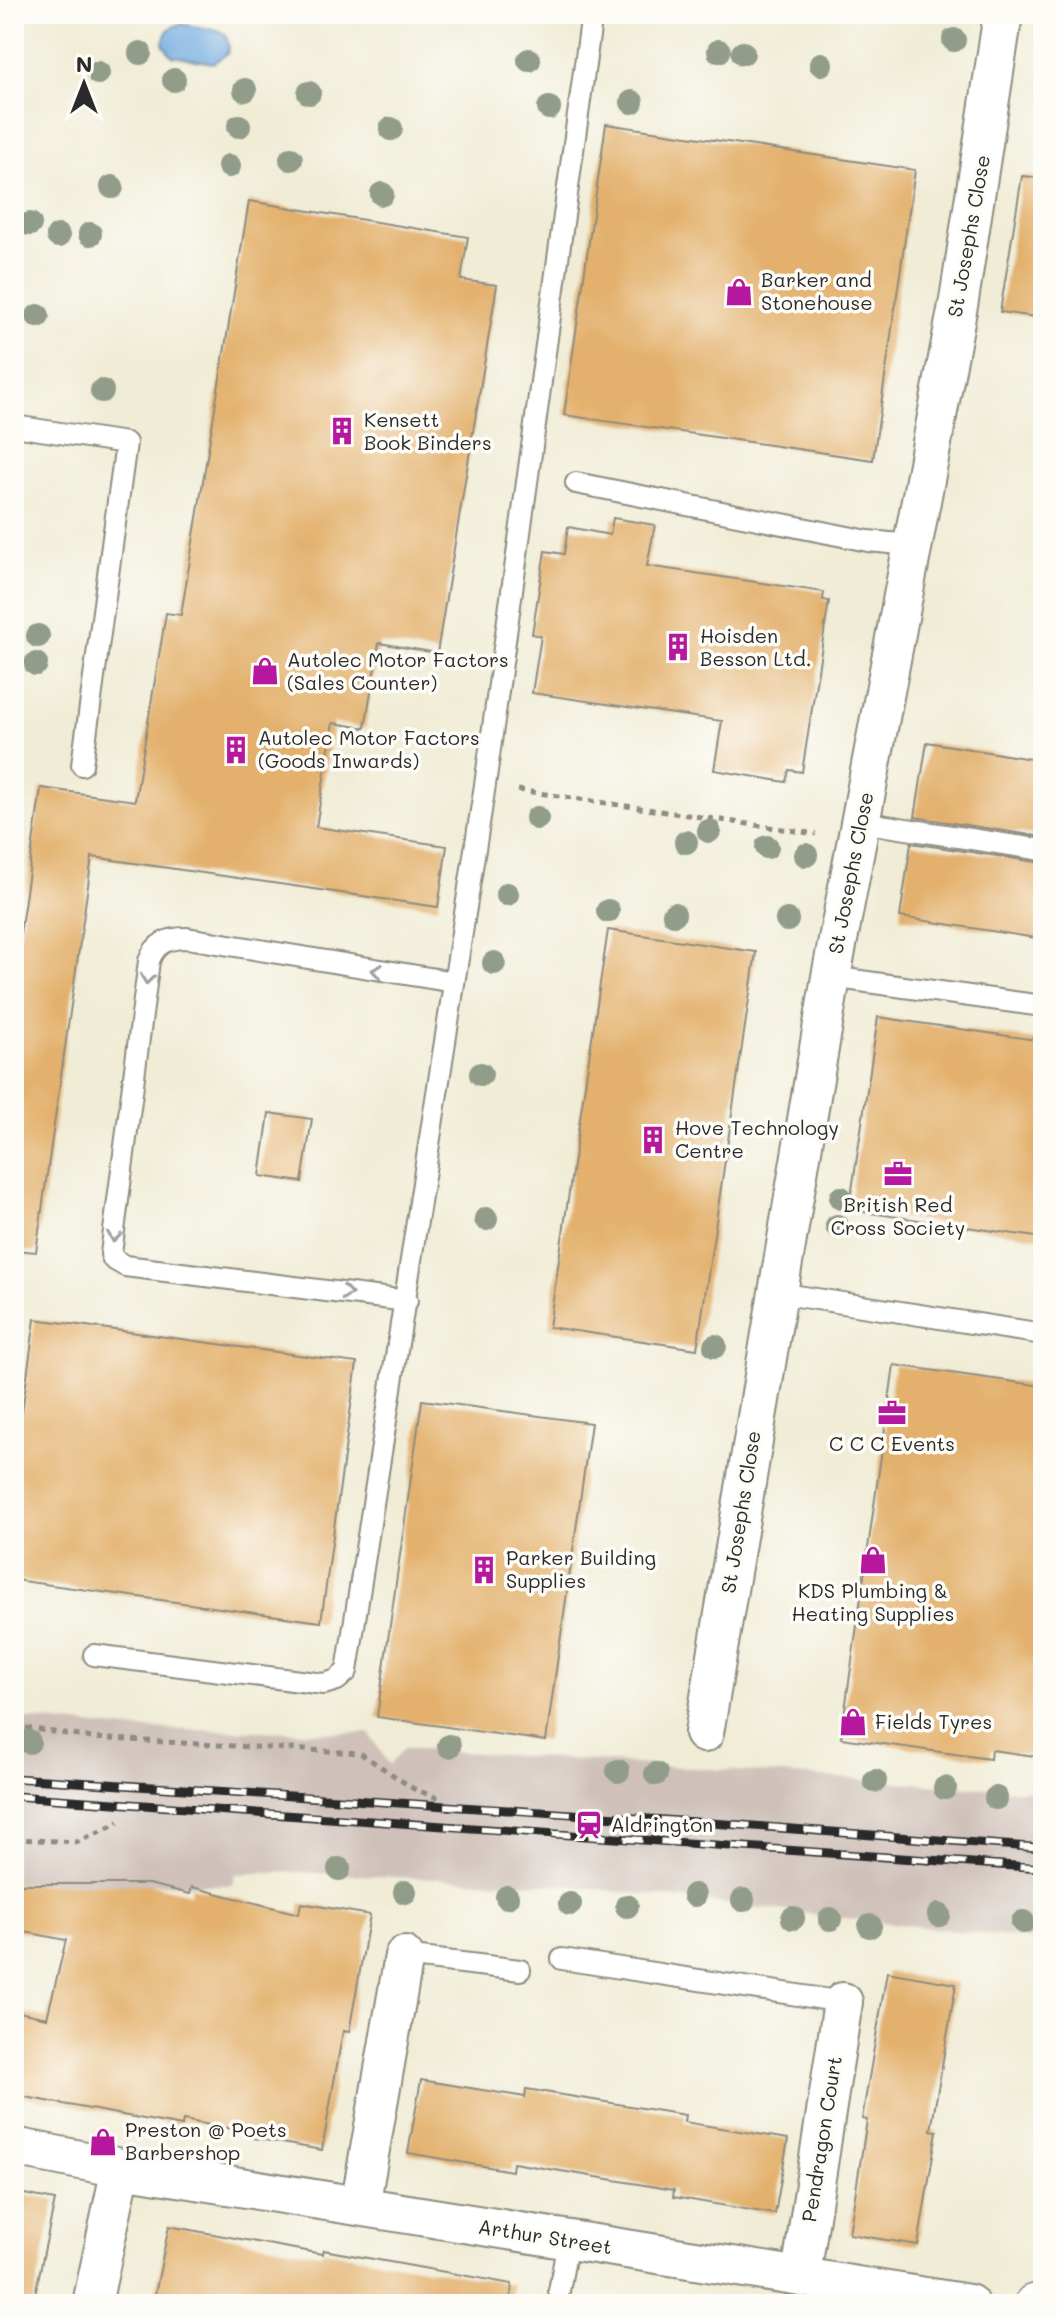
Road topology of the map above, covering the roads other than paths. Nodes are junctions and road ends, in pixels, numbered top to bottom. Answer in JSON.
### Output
{"nodes":[{"id":1,"x":592,"y":14,"type":"edge"},
{"id":2,"x":1003,"y":14,"type":"edge"},
{"id":3,"x":14,"y":426,"type":"edge"},
{"id":4,"x":576,"y":483,"type":"dead end"},
{"id":5,"x":912,"y":545,"type":"junction"},
{"id":6,"x":82,"y":765,"type":"dead end"},
{"id":7,"x":859,"y":831,"type":"junction"},
{"id":8,"x":1043,"y":850,"type":"edge"},
{"id":9,"x":831,"y":977,"type":"junction"},
{"id":10,"x":454,"y":982,"type":"junction"},
{"id":11,"x":1043,"y":1006,"type":"edge"},
{"id":12,"x":778,"y":1293,"type":"junction"},
{"id":13,"x":407,"y":1301,"type":"junction"},
{"id":14,"x":1043,"y":1334,"type":"edge"},
{"id":15,"x":94,"y":1655,"type":"dead end"},
{"id":16,"x":704,"y":1733,"type":"dead end"},
{"id":17,"x":404,"y":1956,"type":"joint"},
{"id":18,"x":562,"y":1959,"type":"dead end"},
{"id":19,"x":520,"y":1970,"type":"dead end"},
{"id":20,"x":843,"y":2002,"type":"joint"},
{"id":21,"x":14,"y":2147,"type":"edge"},
{"id":22,"x":121,"y":2168,"type":"junction"},
{"id":23,"x":360,"y":2206,"type":"junction"},
{"id":24,"x":568,"y":2241,"type":"junction"},
{"id":25,"x":801,"y":2275,"type":"junction"},
{"id":26,"x":559,"y":2291,"type":"dead end"},
{"id":27,"x":1043,"y":2303,"type":"edge"},
{"id":28,"x":92,"y":2304,"type":"edge"},
{"id":29,"x":969,"y":2304,"type":"edge"},
{"id":30,"x":1034,"y":2304,"type":"edge"}],
"edges":[{"from":1,"to":10,"type":"lane"},
{"from":2,"to":5,"type":"street","name":"St Josephs Close"},
{"from":3,"to":6,"type":"lane"},
{"from":4,"to":5,"type":"lane"},
{"from":5,"to":7,"type":"street","name":"St Josephs Close"},
{"from":7,"to":8,"type":"lane"},
{"from":7,"to":9,"type":"street","name":"St Josephs Close"},
{"from":9,"to":11,"type":"lane"},
{"from":9,"to":12,"type":"street","name":"St Josephs Close"},
{"from":10,"to":13,"type":"lane"},
{"from":10,"to":13,"type":"lane","one_way":true},
{"from":12,"to":14,"type":"lane"},
{"from":12,"to":16,"type":"street","name":"St Josephs Close"},
{"from":13,"to":15,"type":"lane"},
{"from":17,"to":19,"type":"lane"},
{"from":17,"to":23,"type":"street"},
{"from":18,"to":20,"type":"lane"},
{"from":20,"to":25,"type":"street","name":"Pendragon Court"},
{"from":21,"to":22,"type":"street","name":"Arthur Street"},
{"from":22,"to":23,"type":"street","name":"Arthur Street"},
{"from":22,"to":28,"type":"street"},
{"from":23,"to":24,"type":"street","name":"Arthur Street"},
{"from":24,"to":25,"type":"street","name":"Arthur Street"},
{"from":24,"to":26,"type":"lane"},
{"from":25,"to":29,"type":"street","name":"Arthur Street"},
{"from":27,"to":30,"type":"street"}]}
